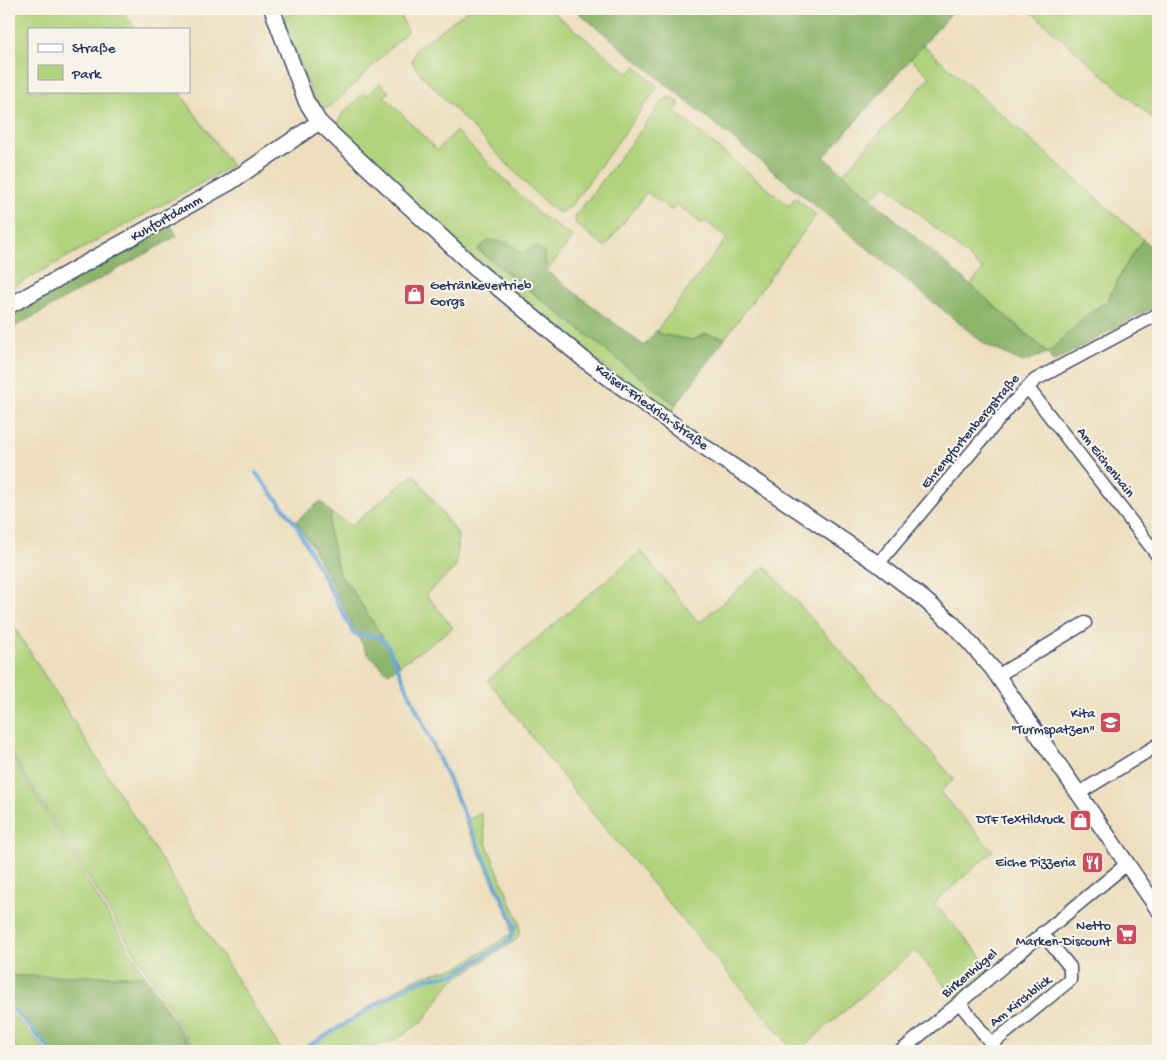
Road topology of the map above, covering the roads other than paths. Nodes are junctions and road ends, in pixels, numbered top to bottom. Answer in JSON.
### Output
{"nodes":[{"id":1,"x":272,"y":9,"type":"edge"},
{"id":2,"x":319,"y":122,"type":"junction"},
{"id":3,"x":9,"y":306,"type":"edge"},
{"id":4,"x":1158,"y":314,"type":"edge"},
{"id":5,"x":1028,"y":388,"type":"junction"},
{"id":6,"x":1158,"y":556,"type":"edge"},
{"id":7,"x":878,"y":564,"type":"junction"},
{"id":8,"x":1084,"y":623,"type":"dead end"},
{"id":9,"x":997,"y":676,"type":"junction"},
{"id":10,"x":1158,"y":744,"type":"edge"},
{"id":11,"x":1079,"y":793,"type":"junction"},
{"id":12,"x":1128,"y":863,"type":"junction"},
{"id":13,"x":1158,"y":910,"type":"edge"},
{"id":14,"x":1042,"y":933,"type":"junction"},
{"id":15,"x":959,"y":1002,"type":"junction"},
{"id":16,"x":994,"y":1048,"type":"edge"},
{"id":17,"x":901,"y":1051,"type":"edge"}],
"edges":[{"from":1,"to":2,"type":"street","name":"Kaiser-Friedrich-Straße"},
{"from":2,"to":3,"type":"street","name":"Kuhfortdamm"},
{"from":2,"to":7,"type":"street","name":"Kaiser-Friedrich-Straße"},
{"from":4,"to":5,"type":"street","name":"Ehrenpfortenbergstraße"},
{"from":5,"to":6,"type":"street","name":"Am Eichenhain"},
{"from":5,"to":7,"type":"street","name":"Ehrenpfortenbergstraße"},
{"from":7,"to":9,"type":"street","name":"Kaiser-Friedrich-Straße"},
{"from":8,"to":9,"type":"street"},
{"from":9,"to":11,"type":"street","name":"Kaiser-Friedrich-Straße"},
{"from":10,"to":11,"type":"street"},
{"from":11,"to":12,"type":"street","name":"Kaiser-Friedrich-Straße"},
{"from":12,"to":13,"type":"street","name":"Kaiser-Friedrich-Straße"},
{"from":12,"to":14,"type":"street","name":"Birkenhügel"},
{"from":14,"to":15,"type":"street","name":"Birkenhügel"},
{"from":14,"to":16,"type":"street","name":"Am Kirchblick"},
{"from":15,"to":16,"type":"street"},
{"from":15,"to":17,"type":"street","name":"Birkenhügel"}]}
